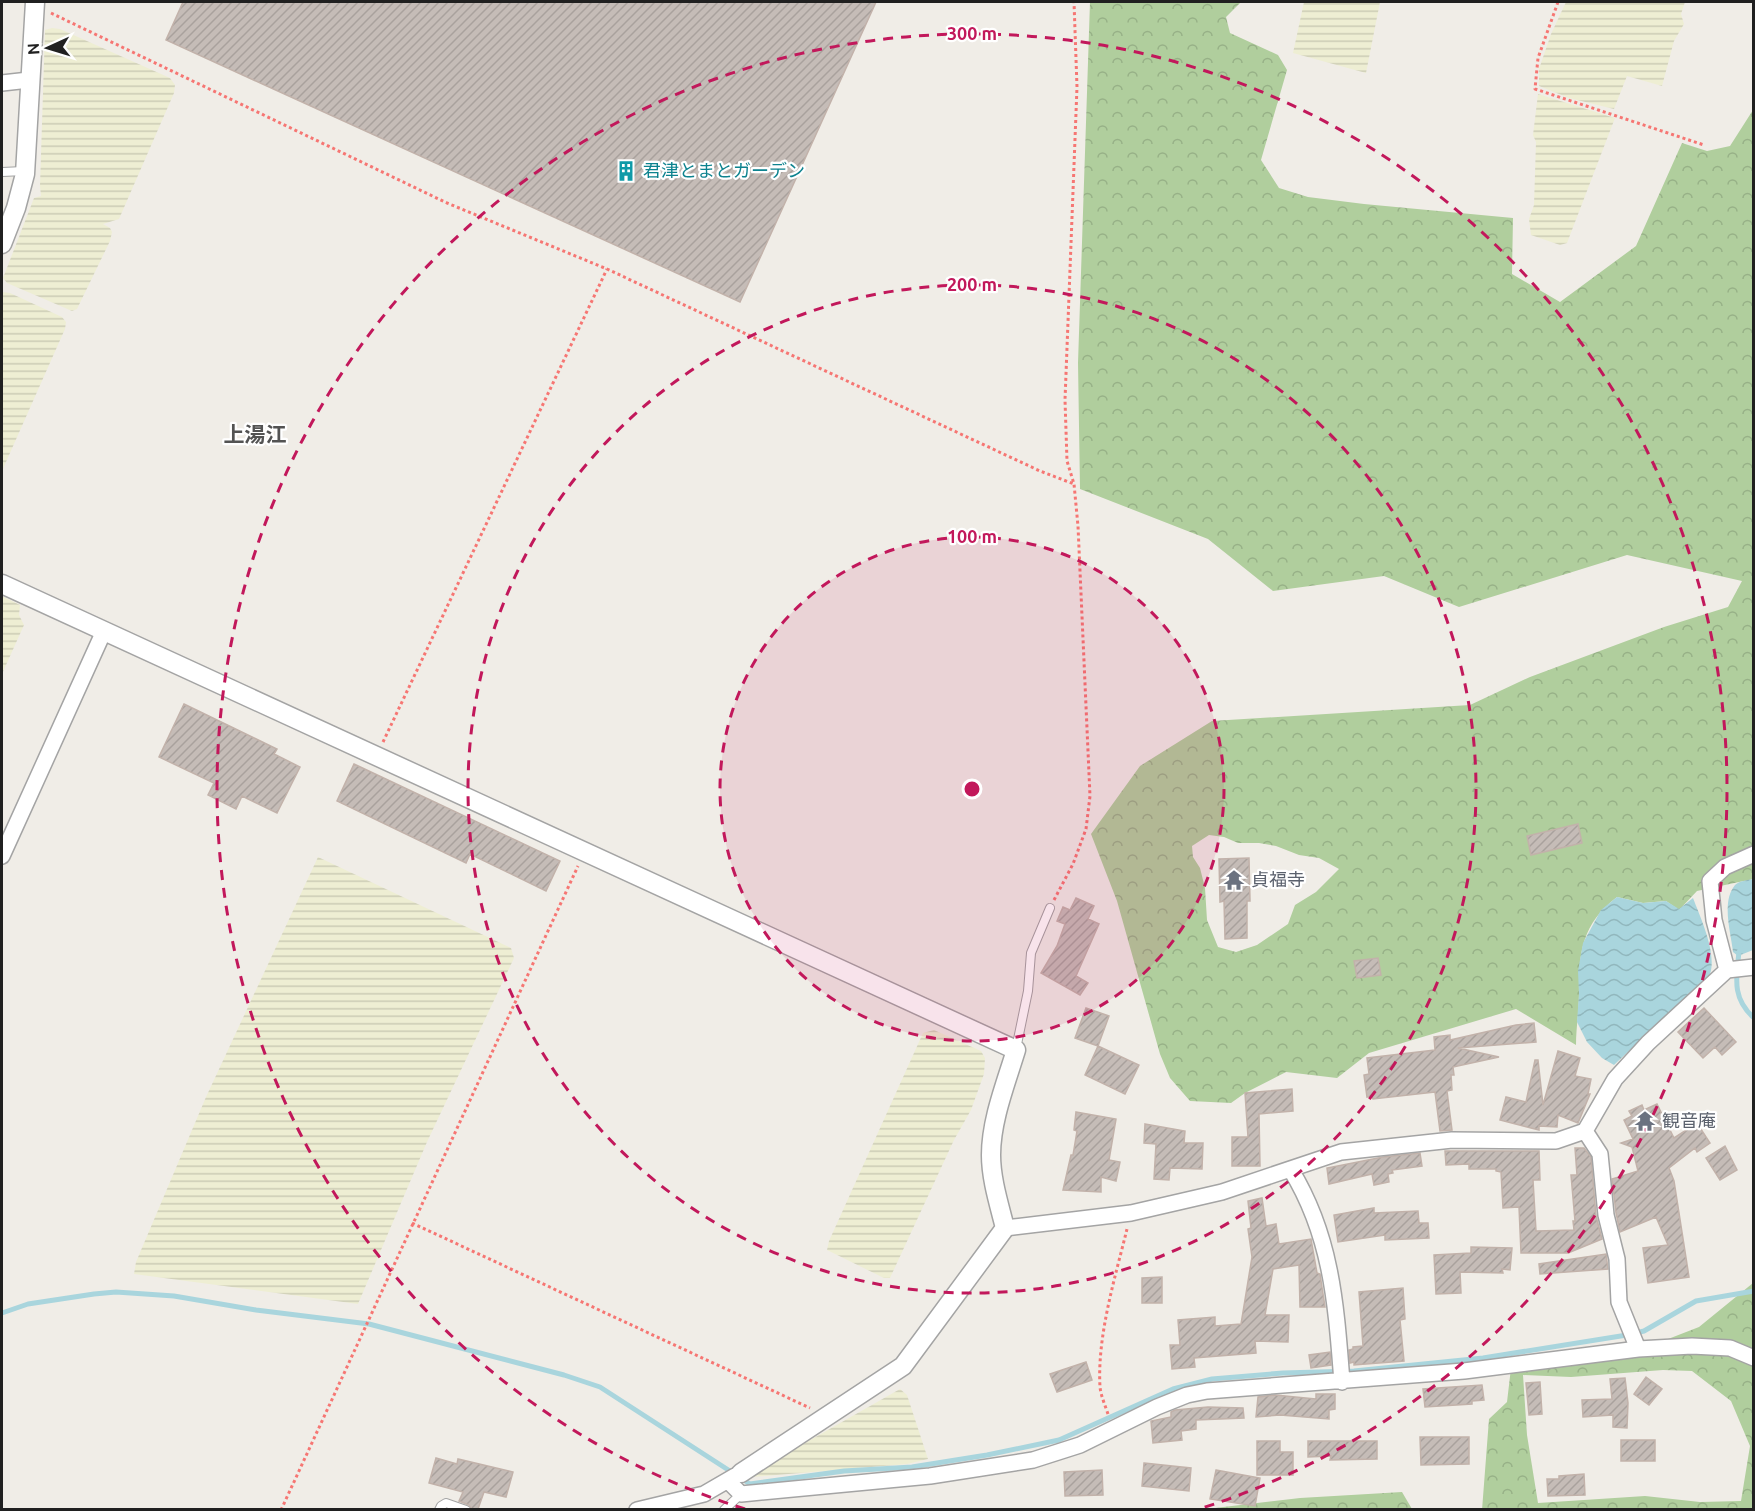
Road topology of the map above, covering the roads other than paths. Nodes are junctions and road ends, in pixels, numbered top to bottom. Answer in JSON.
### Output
{"nodes":[{"id":1,"x":31,"y":2,"type":"edge"},
{"id":2,"x":29,"y":80,"type":"junction"},
{"id":3,"x":2,"y":83,"type":"edge"},
{"id":4,"x":25,"y":171,"type":"junction"},
{"id":5,"x":2,"y":172,"type":"edge"},
{"id":6,"x":2,"y":244,"type":"edge"},
{"id":7,"x":2,"y":584,"type":"edge"},
{"id":8,"x":104,"y":631,"type":"junction"},
{"id":9,"x":1754,"y":854,"type":"edge"},
{"id":10,"x":2,"y":856,"type":"edge"},
{"id":11,"x":1050,"y":908,"type":"road end"},
{"id":12,"x":1741,"y":969,"type":"edge"},
{"id":13,"x":1016,"y":1050,"type":"junction"},
{"id":14,"x":1585,"y":1131,"type":"junction"},
{"id":15,"x":1291,"y":1170,"type":"junction"},
{"id":16,"x":1005,"y":1227,"type":"junction"},
{"id":17,"x":1633,"y":1338,"type":"junction"},
{"id":18,"x":1754,"y":1358,"type":"edge"},
{"id":19,"x":1341,"y":1375,"type":"junction"},
{"id":20,"x":734,"y":1477,"type":"junction"},
{"id":21,"x":741,"y":1494,"type":"junction"},
{"id":22,"x":439,"y":1509,"type":"edge"},
{"id":23,"x":466,"y":1509,"type":"edge"},
{"id":24,"x":637,"y":1509,"type":"edge"},
{"id":25,"x":724,"y":1509,"type":"edge"}],
"edges":[{"from":1,"to":2,"type":"street"},
{"from":2,"to":3,"type":"street"},
{"from":2,"to":4,"type":"street"},
{"from":4,"to":5,"type":"lane"},
{"from":4,"to":6,"type":"street"},
{"from":7,"to":8,"type":"street"},
{"from":8,"to":10,"type":"street"},
{"from":8,"to":13,"type":"street"},
{"from":9,"to":12,"type":"street"},
{"from":11,"to":13,"type":"lane"},
{"from":12,"to":14,"type":"street"},
{"from":13,"to":16,"type":"street"},
{"from":14,"to":15,"type":"street"},
{"from":14,"to":17,"type":"street"},
{"from":15,"to":16,"type":"street"},
{"from":15,"to":19,"type":"street"},
{"from":16,"to":20,"type":"street"},
{"from":17,"to":18,"type":"street"},
{"from":17,"to":19,"type":"street"},
{"from":19,"to":21,"type":"street"},
{"from":20,"to":21,"type":"street"},
{"from":20,"to":24,"type":"street"},
{"from":21,"to":25,"type":"lane"},
{"from":22,"to":23,"type":"lane"}]}
